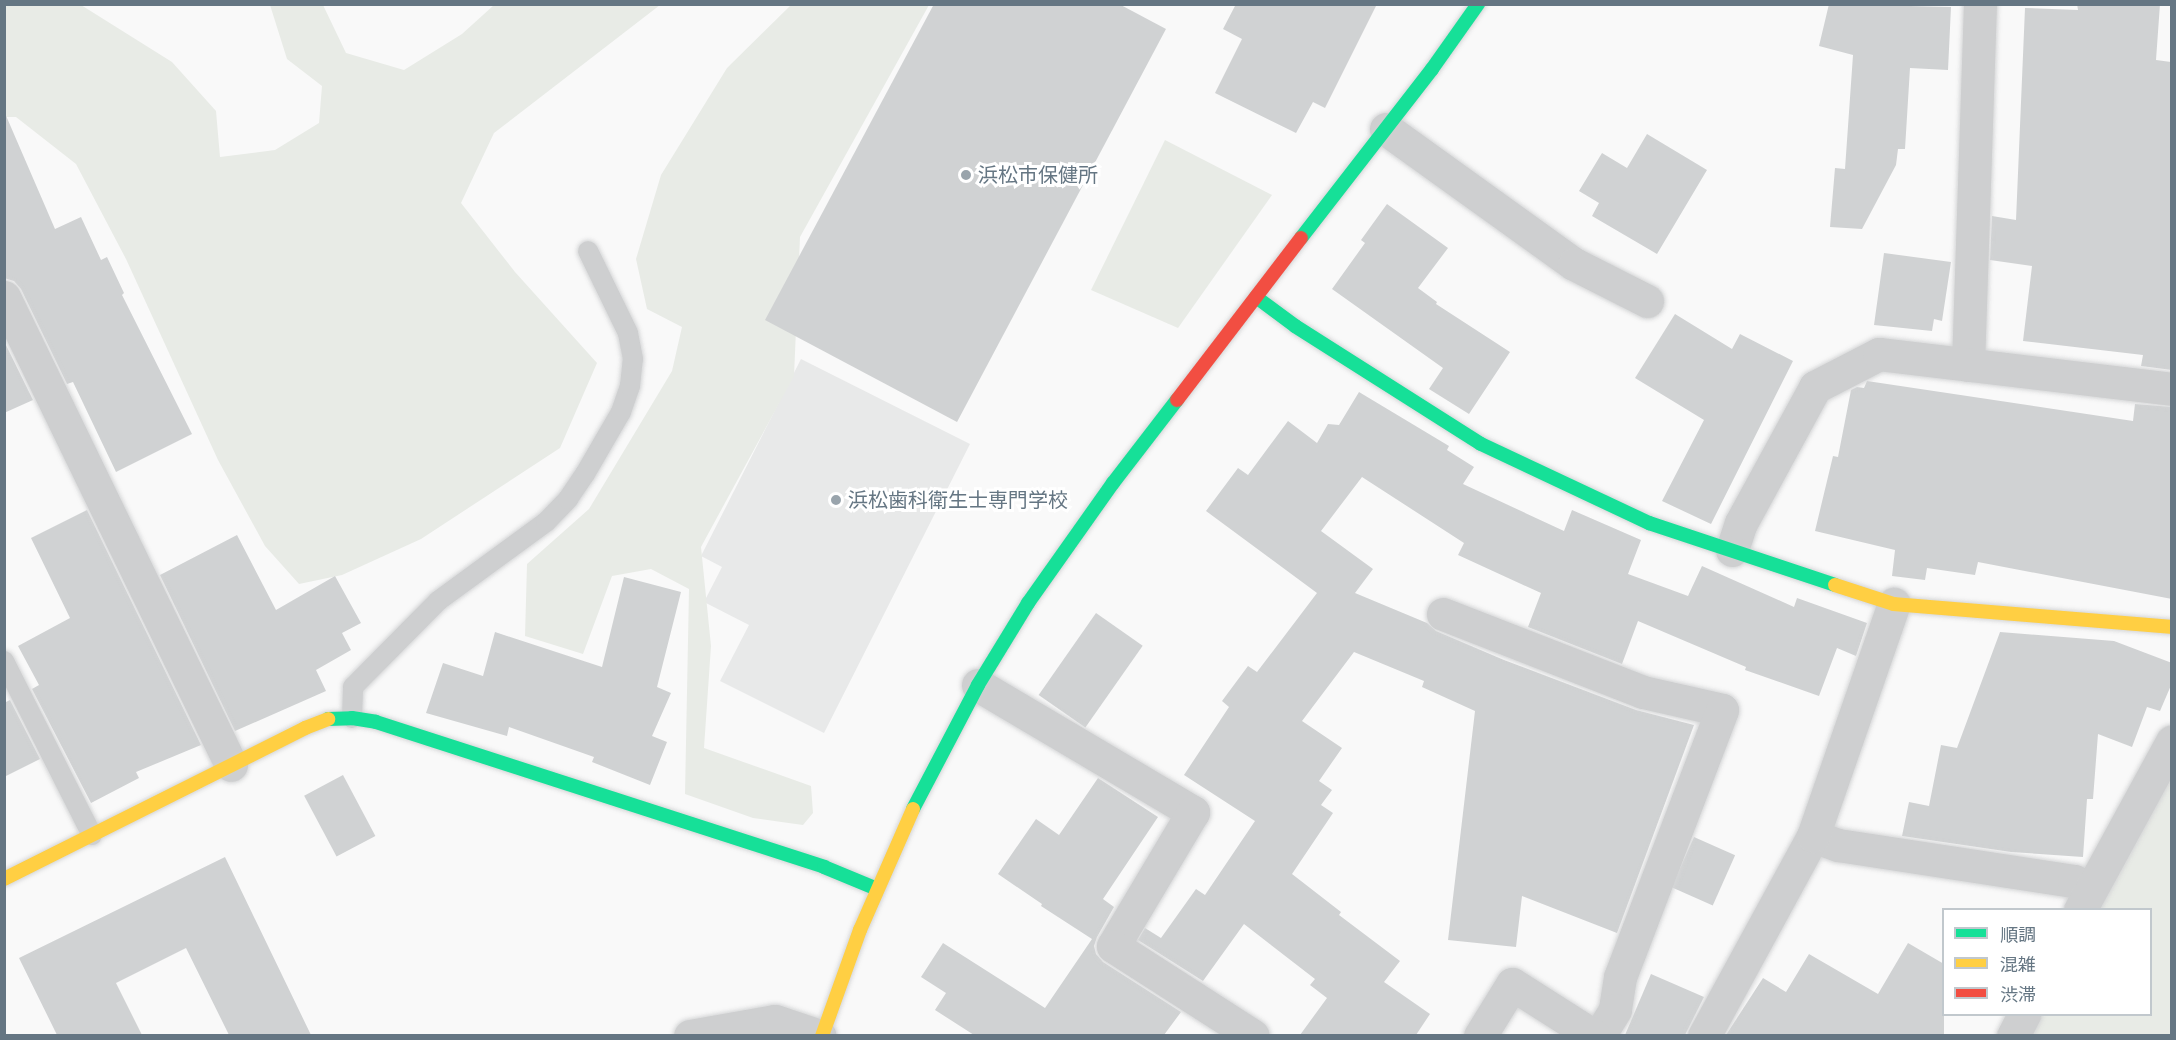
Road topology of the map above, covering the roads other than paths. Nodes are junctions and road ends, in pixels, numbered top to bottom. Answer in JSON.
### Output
{"nodes":[{"id":1,"x":1478,"y":4,"type":"edge"},
{"id":2,"x":1980,"y":4,"type":"edge"},
{"id":3,"x":1386,"y":129,"type":"junction"},
{"id":4,"x":588,"y":251,"type":"dead end"},
{"id":5,"x":4,"y":297,"type":"edge"},
{"id":6,"x":1256,"y":297,"type":"junction"},
{"id":7,"x":1647,"y":301,"type":"dead end"},
{"id":8,"x":1968,"y":365,"type":"junction"},
{"id":9,"x":2172,"y":389,"type":"edge"},
{"id":10,"x":1732,"y":550,"type":"junction"},
{"id":11,"x":1894,"y":604,"type":"junction"},
{"id":12,"x":1443,"y":614,"type":"dead end"},
{"id":13,"x":2172,"y":627,"type":"edge"},
{"id":14,"x":4,"y":661,"type":"edge"},
{"id":15,"x":978,"y":685,"type":"junction"},
{"id":16,"x":352,"y":718,"type":"junction"},
{"id":17,"x":2172,"y":741,"type":"edge"},
{"id":18,"x":231,"y":765,"type":"junction"},
{"id":19,"x":92,"y":835,"type":"junction"},
{"id":20,"x":1813,"y":836,"type":"junction"},
{"id":21,"x":4,"y":879,"type":"edge"},
{"id":22,"x":877,"y":889,"type":"junction"},
{"id":23,"x":2085,"y":900,"type":"edge"},
{"id":24,"x":2023,"y":1016,"type":"edge"},
{"id":25,"x":690,"y":1035,"type":"edge"},
{"id":26,"x":821,"y":1035,"type":"edge"},
{"id":27,"x":1253,"y":1035,"type":"edge"},
{"id":28,"x":1480,"y":1035,"type":"edge"},
{"id":29,"x":1594,"y":1035,"type":"edge"},
{"id":30,"x":1599,"y":1035,"type":"edge"},
{"id":31,"x":1704,"y":1035,"type":"edge"},
{"id":32,"x":2013,"y":1035,"type":"edge"}],
"edges":[{"from":1,"to":3,"type":"street"},
{"from":2,"to":8,"type":"street"},
{"from":3,"to":6,"type":"street"},
{"from":3,"to":7,"type":"street"},
{"from":4,"to":16,"type":"lane"},
{"from":5,"to":18,"type":"street"},
{"from":6,"to":10,"type":"street"},
{"from":6,"to":15,"type":"street"},
{"from":8,"to":9,"type":"street"},
{"from":8,"to":10,"type":"street"},
{"from":10,"to":11,"type":"street"},
{"from":11,"to":13,"type":"street"},
{"from":11,"to":20,"type":"street"},
{"from":12,"to":30,"type":"street"},
{"from":14,"to":19,"type":"lane"},
{"from":15,"to":22,"type":"street"},
{"from":15,"to":27,"type":"street"},
{"from":16,"to":18,"type":"street"},
{"from":16,"to":22,"type":"street"},
{"from":17,"to":23,"type":"street"},
{"from":18,"to":19,"type":"street"},
{"from":19,"to":21,"type":"street"},
{"from":20,"to":23,"type":"street"},
{"from":20,"to":31,"type":"street"},
{"from":22,"to":26,"type":"street"},
{"from":24,"to":32,"type":"street"},
{"from":25,"to":26,"type":"street"},
{"from":28,"to":29,"type":"street"}]}
